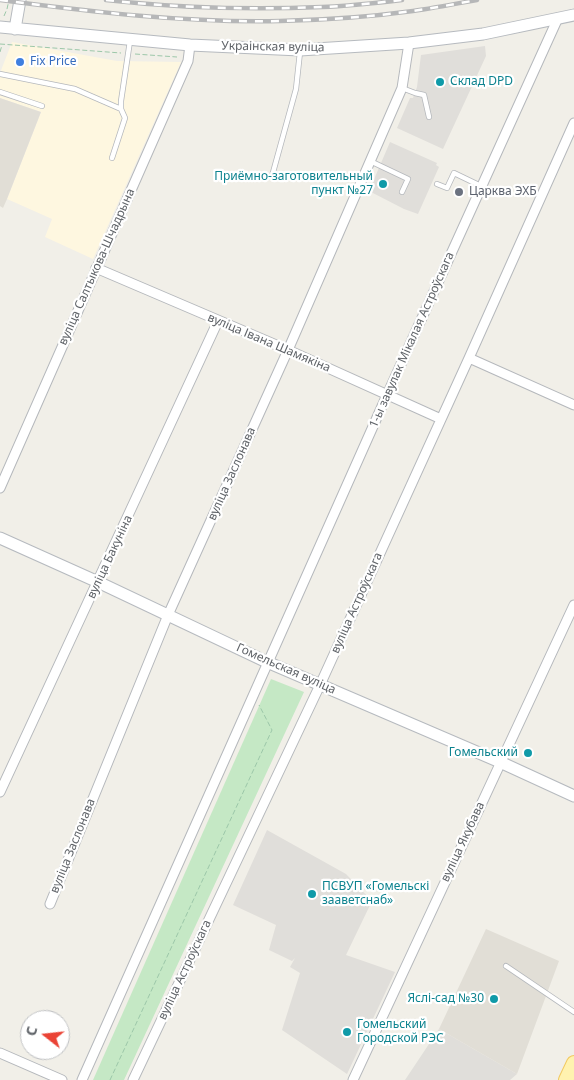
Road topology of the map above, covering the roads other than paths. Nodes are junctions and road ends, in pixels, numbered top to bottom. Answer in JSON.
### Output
{"nodes":[{"id":1,"x":20,"y":0,"type":"edge"},
{"id":2,"x":574,"y":15,"type":"edge"},
{"id":3,"x":558,"y":18,"type":"junction"},
{"id":4,"x":1,"y":23,"type":"edge"},
{"id":5,"x":16,"y":29,"type":"junction"},
{"id":6,"x":130,"y":39,"type":"junction"},
{"id":7,"x":409,"y":43,"type":"junction"},
{"id":8,"x":190,"y":45,"type":"junction"},
{"id":9,"x":300,"y":50,"type":"junction"},
{"id":10,"x":0,"y":74,"type":"edge"},
{"id":11,"x":402,"y":88,"type":"junction"},
{"id":12,"x":0,"y":92,"type":"edge"},
{"id":13,"x":42,"y":106,"type":"dead end"},
{"id":14,"x":121,"y":109,"type":"junction"},
{"id":15,"x":429,"y":116,"type":"dead end"},
{"id":16,"x":574,"y":123,"type":"edge"},
{"id":17,"x":112,"y":158,"type":"dead end"},
{"id":18,"x":370,"y":162,"type":"junction"},
{"id":19,"x":272,"y":176,"type":"dead end"},
{"id":20,"x":437,"y":184,"type":"dead end"},
{"id":21,"x":481,"y":186,"type":"junction"},
{"id":22,"x":402,"y":192,"type":"dead end"},
{"id":23,"x":96,"y":268,"type":"junction"},
{"id":24,"x":218,"y":321,"type":"junction"},
{"id":25,"x":288,"y":350,"type":"junction"},
{"id":26,"x":469,"y":358,"type":"junction"},
{"id":27,"x":387,"y":395,"type":"junction"},
{"id":28,"x":574,"y":405,"type":"edge"},
{"id":29,"x":441,"y":419,"type":"junction"},
{"id":30,"x":0,"y":488,"type":"edge"},
{"id":31,"x":0,"y":538,"type":"edge"},
{"id":32,"x":98,"y":582,"type":"junction"},
{"id":33,"x":574,"y":604,"type":"edge"},
{"id":34,"x":168,"y":616,"type":"junction"},
{"id":35,"x":268,"y":662,"type":"junction"},
{"id":36,"x":320,"y":685,"type":"junction"},
{"id":37,"x":500,"y":762,"type":"junction"},
{"id":38,"x":0,"y":792,"type":"edge"},
{"id":39,"x":574,"y":796,"type":"edge"},
{"id":40,"x":50,"y":904,"type":"dead end"},
{"id":41,"x":506,"y":966,"type":"dead end"},
{"id":42,"x":574,"y":1012,"type":"edge"},
{"id":43,"x":0,"y":1053,"type":"edge"},
{"id":44,"x":574,"y":1063,"type":"edge"},
{"id":45,"x":62,"y":1080,"type":"edge"},
{"id":46,"x":82,"y":1080,"type":"edge"},
{"id":47,"x":133,"y":1080,"type":"edge"},
{"id":48,"x":353,"y":1080,"type":"edge"},
{"id":49,"x":566,"y":1080,"type":"edge"}],
"edges":[{"from":1,"to":5,"type":"street"},
{"from":2,"to":3,"type":"street","name":"Украінская вуліца"},
{"from":3,"to":7,"type":"street","name":"Украінская вуліца"},
{"from":3,"to":21,"type":"street","name":"1-ы завулак Мікалая Астроўскага"},
{"from":4,"to":5,"type":"street","name":"Украінская вуліца"},
{"from":5,"to":6,"type":"street","name":"Украінская вуліца"},
{"from":6,"to":8,"type":"street","name":"Украінская вуліца"},
{"from":6,"to":14,"type":"lane"},
{"from":7,"to":9,"type":"street","name":"Украінская вуліца"},
{"from":7,"to":11,"type":"street","name":"вуліца Заслонава"},
{"from":8,"to":9,"type":"street","name":"Украінская вуліца"},
{"from":8,"to":23,"type":"street","name":"вуліца Салтыкова-Шчадрына"},
{"from":9,"to":19,"type":"lane"},
{"from":10,"to":14,"type":"lane"},
{"from":11,"to":15,"type":"lane"},
{"from":11,"to":18,"type":"street","name":"вуліца Заслонава"},
{"from":12,"to":13,"type":"lane"},
{"from":14,"to":17,"type":"lane"},
{"from":16,"to":26,"type":"street","name":"вуліца Астроўскага"},
{"from":18,"to":22,"type":"lane"},
{"from":18,"to":25,"type":"street","name":"вуліца Заслонава"},
{"from":20,"to":21,"type":"lane"},
{"from":21,"to":27,"type":"street","name":"1-ы завулак Мікалая Астроўскага"},
{"from":23,"to":24,"type":"street","name":"вуліца Івана Шамякіна"},
{"from":23,"to":30,"type":"street","name":"вуліца Салтыкова-Шчадрына"},
{"from":24,"to":25,"type":"street","name":"вуліца Івана Шамякіна"},
{"from":24,"to":32,"type":"street","name":"вуліца Бакуніна"},
{"from":25,"to":27,"type":"street","name":"вуліца Івана Шамякіна"},
{"from":25,"to":34,"type":"street","name":"вуліца Заслонава"},
{"from":26,"to":28,"type":"street"},
{"from":26,"to":29,"type":"street","name":"вуліца Астроўскага"},
{"from":27,"to":29,"type":"street","name":"вуліца Івана Шамякіна"},
{"from":27,"to":35,"type":"street","name":"1-ы завулак Мікалая Астроўскага"},
{"from":29,"to":36,"type":"street","name":"вуліца Астроўскага"},
{"from":31,"to":32,"type":"street","name":"Гомельская вуліца"},
{"from":32,"to":34,"type":"street","name":"Гомельская вуліца"},
{"from":32,"to":38,"type":"street","name":"вуліца Бакуніна"},
{"from":33,"to":37,"type":"street","name":"вуліца Якубава"},
{"from":34,"to":35,"type":"street","name":"Гомельская вуліца"},
{"from":34,"to":40,"type":"street","name":"вуліца Заслонава"},
{"from":35,"to":36,"type":"street","name":"Гомельская вуліца"},
{"from":35,"to":46,"type":"street"},
{"from":36,"to":37,"type":"street","name":"Гомельская вуліца"},
{"from":36,"to":47,"type":"street","name":"вуліца Астроўскага"},
{"from":37,"to":39,"type":"street","name":"Гомельская вуліца"},
{"from":37,"to":48,"type":"street","name":"вуліца Якубава"},
{"from":41,"to":42,"type":"lane"},
{"from":43,"to":45,"type":"street"},
{"from":44,"to":49,"type":"main road"}]}
